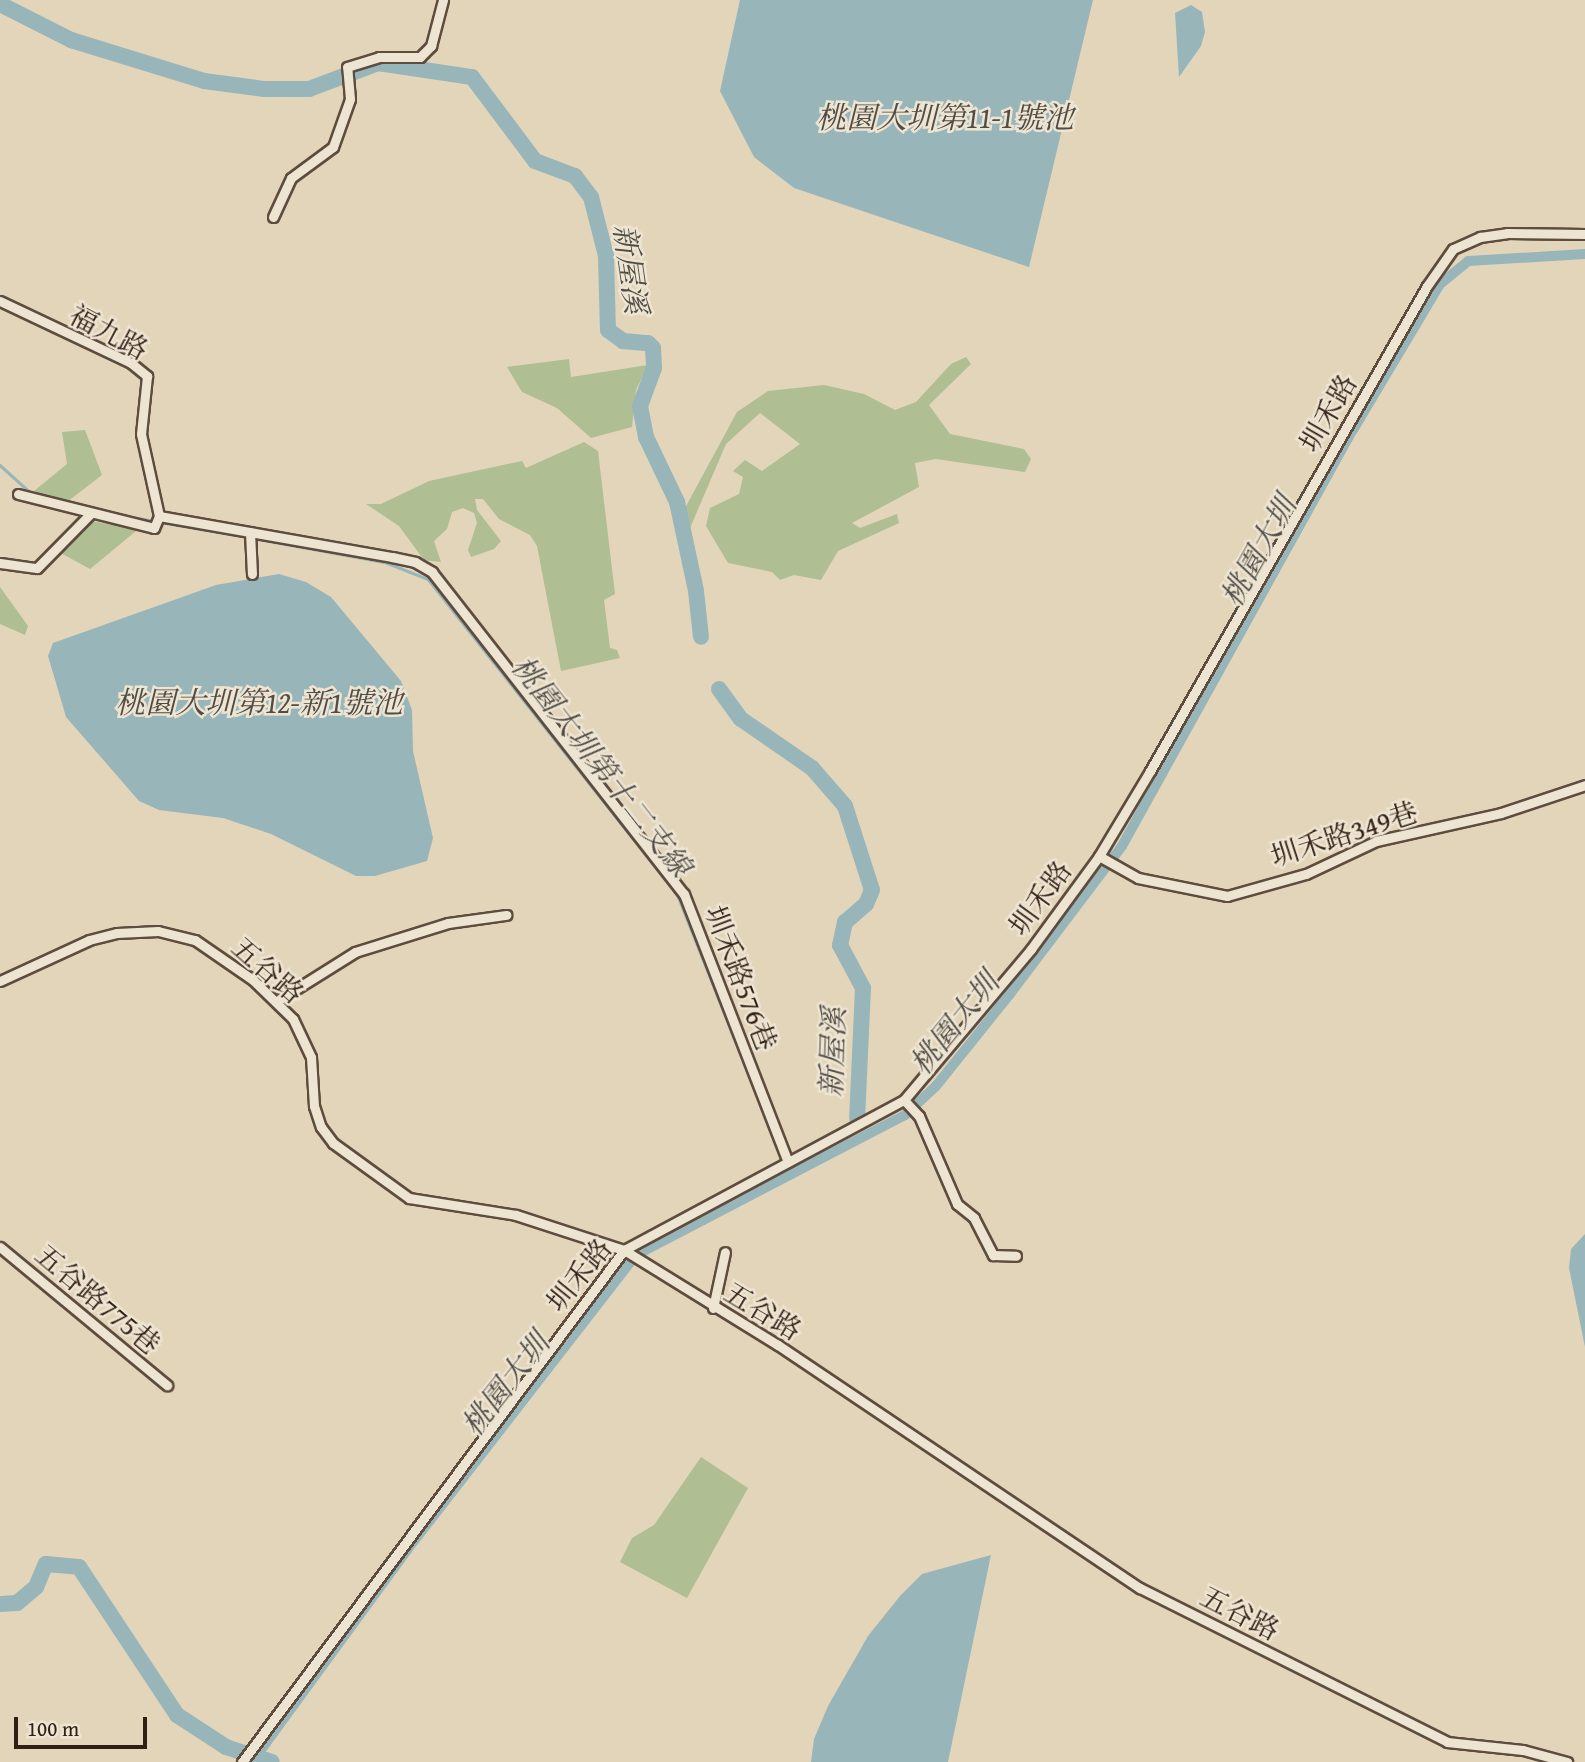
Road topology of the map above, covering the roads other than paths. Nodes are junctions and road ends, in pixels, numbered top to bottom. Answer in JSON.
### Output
{"nodes":[{"id":1,"x":443,"y":0,"type":"edge"},
{"id":2,"x":273,"y":217,"type":"dead end"},
{"id":3,"x":1585,"y":234,"type":"edge"},
{"id":4,"x":0,"y":301,"type":"edge"},
{"id":5,"x":18,"y":494,"type":"dead end"},
{"id":6,"x":90,"y":514,"type":"junction"},
{"id":7,"x":159,"y":516,"type":"junction"},
{"id":8,"x":250,"y":532,"type":"junction"},
{"id":9,"x":0,"y":563,"type":"edge"},
{"id":10,"x":252,"y":574,"type":"dead end"},
{"id":11,"x":1585,"y":785,"type":"edge"},
{"id":12,"x":1101,"y":857,"type":"junction"},
{"id":13,"x":506,"y":915,"type":"dead end"},
{"id":14,"x":0,"y":981,"type":"edge"},
{"id":15,"x":277,"y":1001,"type":"junction"},
{"id":16,"x":906,"y":1101,"type":"junction"},
{"id":17,"x":788,"y":1161,"type":"junction"},
{"id":18,"x":0,"y":1247,"type":"edge"},
{"id":19,"x":725,"y":1252,"type":"dead end"},
{"id":20,"x":629,"y":1253,"type":"junction"},
{"id":21,"x":1016,"y":1256,"type":"dead end"},
{"id":22,"x":713,"y":1308,"type":"junction"},
{"id":23,"x":167,"y":1385,"type":"dead end"},
{"id":24,"x":245,"y":1758,"type":"edge"},
{"id":25,"x":1567,"y":1762,"type":"edge"}],
"edges":[{"from":1,"to":2,"type":"street"},
{"from":3,"to":12,"type":"street","name":"圳禾路"},
{"from":4,"to":7,"type":"street","name":"福九路"},
{"from":5,"to":6,"type":"street"},
{"from":6,"to":7,"type":"street"},
{"from":6,"to":9,"type":"street"},
{"from":7,"to":8,"type":"street","name":"圳禾路576巷"},
{"from":8,"to":10,"type":"street"},
{"from":8,"to":17,"type":"street","name":"圳禾路576巷"},
{"from":11,"to":12,"type":"street","name":"圳禾路349巷"},
{"from":12,"to":16,"type":"street","name":"圳禾路"},
{"from":13,"to":15,"type":"street"},
{"from":14,"to":15,"type":"street","name":"五谷路"},
{"from":15,"to":20,"type":"street","name":"五谷路"},
{"from":16,"to":17,"type":"street","name":"圳禾路"},
{"from":16,"to":21,"type":"street"},
{"from":17,"to":20,"type":"street","name":"圳禾路"},
{"from":18,"to":23,"type":"street","name":"五谷路775巷"},
{"from":19,"to":22,"type":"street"},
{"from":20,"to":22,"type":"street","name":"五谷路"},
{"from":20,"to":24,"type":"street","name":"圳禾路"},
{"from":22,"to":25,"type":"street","name":"五谷路"}]}
